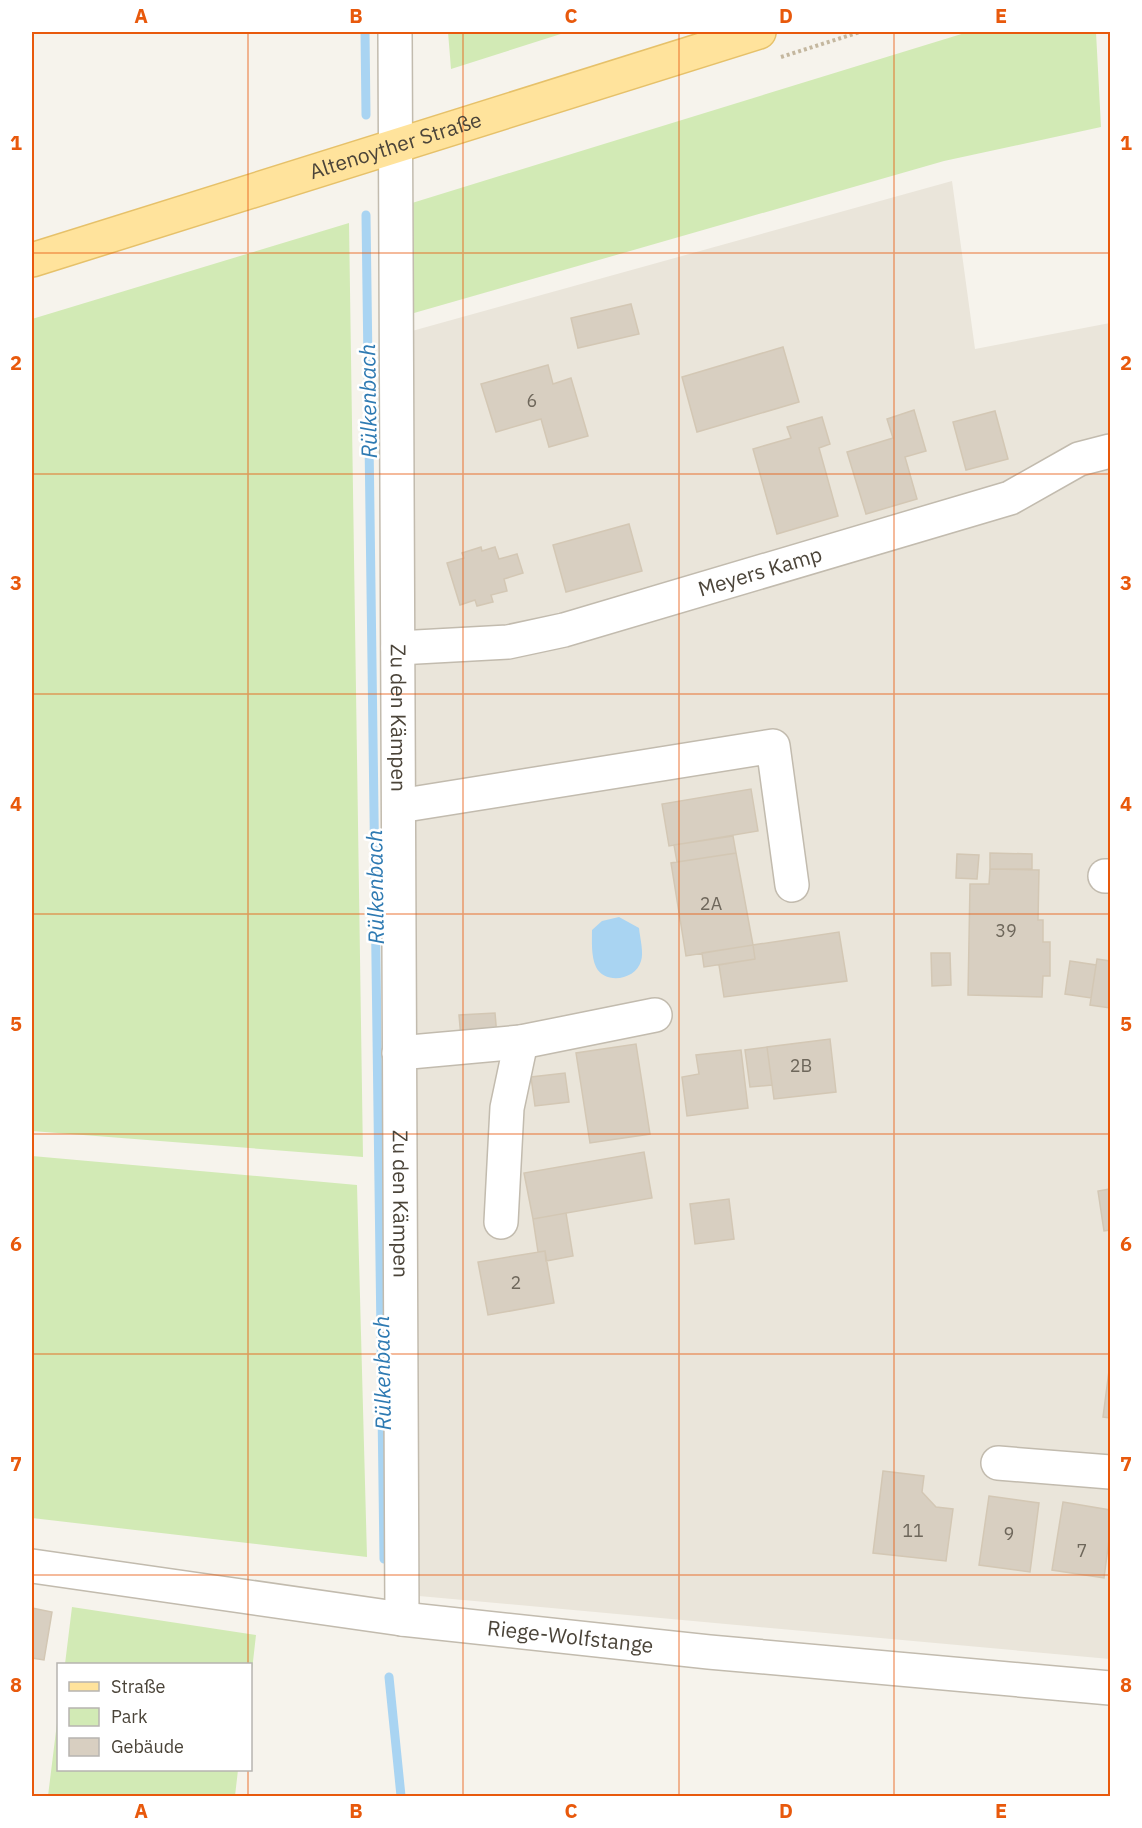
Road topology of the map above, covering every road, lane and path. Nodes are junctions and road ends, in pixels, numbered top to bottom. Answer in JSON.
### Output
{"nodes":[{"id":1,"x":395,"y":32,"type":"edge"},
{"id":2,"x":759,"y":32,"type":"edge"},
{"id":3,"x":397,"y":145,"type":"junction"},
{"id":4,"x":32,"y":260,"type":"edge"},
{"id":5,"x":1110,"y":451,"type":"edge"},
{"id":6,"x":398,"y":648,"type":"junction"},
{"id":7,"x":399,"y":806,"type":"junction"},
{"id":8,"x":792,"y":885,"type":"dead end"},
{"id":9,"x":655,"y":1015,"type":"dead end"},
{"id":10,"x":521,"y":1042,"type":"junction"},
{"id":11,"x":399,"y":1053,"type":"junction"},
{"id":12,"x":501,"y":1222,"type":"dead end"},
{"id":13,"x":998,"y":1463,"type":"dead end"},
{"id":14,"x":1110,"y":1472,"type":"edge"},
{"id":15,"x":32,"y":1566,"type":"edge"},
{"id":16,"x":402,"y":1619,"type":"junction"},
{"id":17,"x":1110,"y":1688,"type":"edge"}],
"edges":[{"from":1,"to":3,"type":"street","name":"Zu den Kämpen"},
{"from":2,"to":3,"type":"main road","name":"Altenoyther Straße"},
{"from":3,"to":4,"type":"main road","name":"Altenoyther Straße"},
{"from":3,"to":6,"type":"street","name":"Zu den Kämpen"},
{"from":5,"to":6,"type":"street","name":"Meyers Kamp"},
{"from":6,"to":7,"type":"street","name":"Zu den Kämpen"},
{"from":7,"to":8,"type":"street"},
{"from":7,"to":11,"type":"street","name":"Zu den Kämpen"},
{"from":9,"to":10,"type":"street"},
{"from":10,"to":11,"type":"street"},
{"from":10,"to":12,"type":"street"},
{"from":11,"to":16,"type":"street","name":"Zu den Kämpen"},
{"from":13,"to":14,"type":"street"},
{"from":15,"to":16,"type":"street","name":"Riege-Wolfstange"},
{"from":16,"to":17,"type":"street","name":"Riege-Wolfstange"}]}
